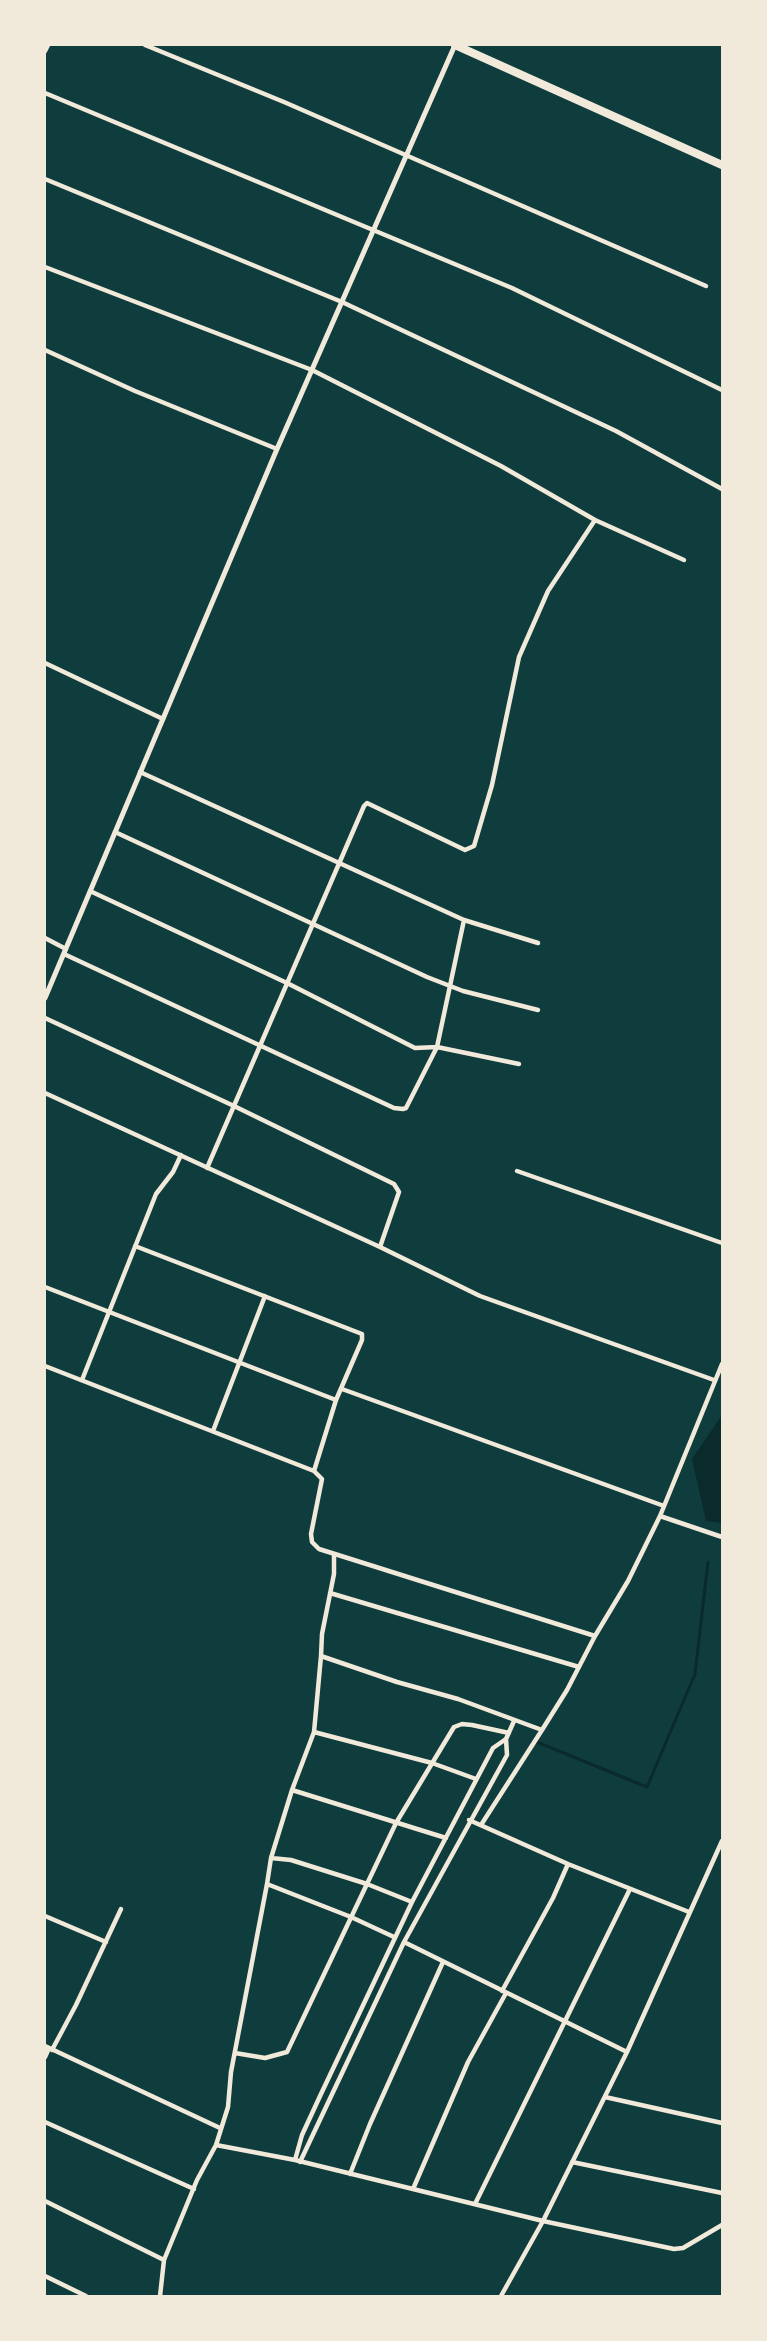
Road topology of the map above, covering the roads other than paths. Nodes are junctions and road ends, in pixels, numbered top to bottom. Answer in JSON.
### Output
{"nodes":[{"id":1,"x":48,"y":45,"type":"edge"},
{"id":2,"x":145,"y":45,"type":"edge"},
{"id":3,"x":455,"y":45,"type":"edge"},
{"id":4,"x":45,"y":51,"type":"edge"},
{"id":5,"x":45,"y":93,"type":"edge"},
{"id":6,"x":407,"y":155,"type":"junction"},
{"id":7,"x":722,"y":165,"type":"edge"},
{"id":8,"x":45,"y":179,"type":"edge"},
{"id":9,"x":374,"y":231,"type":"junction"},
{"id":10,"x":45,"y":267,"type":"edge"},
{"id":11,"x":706,"y":285,"type":"dead end"},
{"id":12,"x":342,"y":302,"type":"junction"},
{"id":13,"x":45,"y":350,"type":"edge"},
{"id":14,"x":312,"y":370,"type":"junction"},
{"id":15,"x":722,"y":390,"type":"edge"},
{"id":16,"x":277,"y":449,"type":"junction"},
{"id":17,"x":722,"y":489,"type":"edge"},
{"id":18,"x":595,"y":520,"type":"junction"},
{"id":19,"x":684,"y":560,"type":"dead end"},
{"id":20,"x":45,"y":663,"type":"edge"},
{"id":21,"x":163,"y":719,"type":"junction"},
{"id":22,"x":140,"y":772,"type":"junction"},
{"id":23,"x":115,"y":832,"type":"junction"},
{"id":24,"x":339,"y":862,"type":"junction"},
{"id":25,"x":90,"y":891,"type":"junction"},
{"id":26,"x":464,"y":920,"type":"junction"},
{"id":27,"x":313,"y":923,"type":"junction"},
{"id":28,"x":45,"y":938,"type":"edge"},
{"id":29,"x":538,"y":943,"type":"dead end"},
{"id":30,"x":65,"y":951,"type":"junction"},
{"id":31,"x":287,"y":983,"type":"junction"},
{"id":32,"x":449,"y":986,"type":"junction"},
{"id":33,"x":45,"y":998,"type":"edge"},
{"id":34,"x":538,"y":1010,"type":"dead end"},
{"id":35,"x":45,"y":1018,"type":"edge"},
{"id":36,"x":260,"y":1045,"type":"junction"},
{"id":37,"x":437,"y":1047,"type":"junction"},
{"id":38,"x":519,"y":1064,"type":"dead end"},
{"id":39,"x":45,"y":1092,"type":"edge"},
{"id":40,"x":234,"y":1106,"type":"junction"},
{"id":41,"x":181,"y":1155,"type":"junction"},
{"id":42,"x":207,"y":1167,"type":"junction"},
{"id":43,"x":517,"y":1171,"type":"dead end"},
{"id":44,"x":722,"y":1243,"type":"edge"},
{"id":45,"x":135,"y":1246,"type":"junction"},
{"id":46,"x":380,"y":1247,"type":"junction"},
{"id":47,"x":45,"y":1287,"type":"edge"},
{"id":48,"x":265,"y":1296,"type":"junction"},
{"id":49,"x":109,"y":1312,"type":"junction"},
{"id":50,"x":239,"y":1363,"type":"junction"},
{"id":51,"x":722,"y":1364,"type":"edge"},
{"id":52,"x":45,"y":1366,"type":"edge"},
{"id":53,"x":82,"y":1380,"type":"junction"},
{"id":54,"x":714,"y":1380,"type":"junction"},
{"id":55,"x":342,"y":1389,"type":"junction"},
{"id":56,"x":336,"y":1401,"type":"junction"},
{"id":57,"x":213,"y":1431,"type":"junction"},
{"id":58,"x":314,"y":1471,"type":"junction"},
{"id":59,"x":664,"y":1506,"type":"junction"},
{"id":60,"x":660,"y":1516,"type":"junction"},
{"id":61,"x":722,"y":1537,"type":"edge"},
{"id":62,"x":334,"y":1555,"type":"junction"},
{"id":63,"x":330,"y":1593,"type":"junction"},
{"id":64,"x":595,"y":1636,"type":"junction"},
{"id":65,"x":321,"y":1656,"type":"junction"},
{"id":66,"x":579,"y":1667,"type":"junction"},
{"id":67,"x":514,"y":1721,"type":"junction"},
{"id":68,"x":542,"y":1730,"type":"junction"},
{"id":69,"x":314,"y":1732,"type":"junction"},
{"id":70,"x":509,"y":1733,"type":"junction"},
{"id":71,"x":506,"y":1739,"type":"junction"},
{"id":72,"x":432,"y":1763,"type":"junction"},
{"id":73,"x":476,"y":1779,"type":"junction"},
{"id":74,"x":292,"y":1790,"type":"junction"},
{"id":75,"x":469,"y":1820,"type":"junction"},
{"id":76,"x":396,"y":1823,"type":"junction"},
{"id":77,"x":481,"y":1825,"type":"junction"},
{"id":78,"x":446,"y":1838,"type":"junction"},
{"id":79,"x":722,"y":1841,"type":"edge"},
{"id":80,"x":271,"y":1858,"type":"junction"},
{"id":81,"x":568,"y":1864,"type":"junction"},
{"id":82,"x":267,"y":1884,"type":"junction"},
{"id":83,"x":367,"y":1884,"type":"junction"},
{"id":84,"x":630,"y":1889,"type":"junction"},
{"id":85,"x":412,"y":1902,"type":"junction"},
{"id":86,"x":122,"y":1909,"type":"dead end"},
{"id":87,"x":689,"y":1912,"type":"junction"},
{"id":88,"x":45,"y":1916,"type":"edge"},
{"id":89,"x":351,"y":1917,"type":"junction"},
{"id":90,"x":394,"y":1937,"type":"junction"},
{"id":91,"x":106,"y":1942,"type":"junction"},
{"id":92,"x":404,"y":1942,"type":"junction"},
{"id":93,"x":443,"y":1962,"type":"junction"},
{"id":94,"x":504,"y":1992,"type":"junction"},
{"id":95,"x":565,"y":2022,"type":"junction"},
{"id":96,"x":49,"y":2048,"type":"edge"},
{"id":97,"x":627,"y":2052,"type":"junction"},
{"id":98,"x":235,"y":2053,"type":"junction"},
{"id":99,"x":45,"y":2057,"type":"edge"},
{"id":100,"x":605,"y":2097,"type":"junction"},
{"id":101,"x":45,"y":2122,"type":"edge"},
{"id":102,"x":722,"y":2123,"type":"edge"},
{"id":103,"x":220,"y":2128,"type":"junction"},
{"id":104,"x":216,"y":2145,"type":"junction"},
{"id":105,"x":297,"y":2161,"type":"junction"},
{"id":106,"x":572,"y":2162,"type":"junction"},
{"id":107,"x":350,"y":2174,"type":"junction"},
{"id":108,"x":194,"y":2189,"type":"junction"},
{"id":109,"x":413,"y":2189,"type":"junction"},
{"id":110,"x":722,"y":2193,"type":"edge"},
{"id":111,"x":45,"y":2201,"type":"edge"},
{"id":112,"x":475,"y":2204,"type":"junction"},
{"id":113,"x":543,"y":2221,"type":"junction"},
{"id":114,"x":722,"y":2225,"type":"edge"},
{"id":115,"x":164,"y":2260,"type":"junction"},
{"id":116,"x":45,"y":2276,"type":"edge"},
{"id":117,"x":86,"y":2296,"type":"edge"},
{"id":118,"x":160,"y":2296,"type":"edge"},
{"id":119,"x":501,"y":2296,"type":"edge"}],
"edges":[{"from":1,"to":4,"type":"street"},
{"from":2,"to":6,"type":"street"},
{"from":3,"to":6,"type":"street"},
{"from":3,"to":7,"type":"highway"},
{"from":5,"to":9,"type":"street"},
{"from":6,"to":9,"type":"street"},
{"from":6,"to":11,"type":"street"},
{"from":8,"to":12,"type":"street"},
{"from":9,"to":12,"type":"street"},
{"from":9,"to":15,"type":"street"},
{"from":10,"to":14,"type":"street"},
{"from":12,"to":14,"type":"street"},
{"from":12,"to":17,"type":"street"},
{"from":13,"to":16,"type":"street"},
{"from":14,"to":16,"type":"street"},
{"from":14,"to":18,"type":"street"},
{"from":16,"to":21,"type":"street"},
{"from":18,"to":19,"type":"street"},
{"from":18,"to":24,"type":"street"},
{"from":20,"to":21,"type":"street"},
{"from":21,"to":22,"type":"street"},
{"from":22,"to":23,"type":"street"},
{"from":22,"to":24,"type":"street"},
{"from":23,"to":25,"type":"street"},
{"from":23,"to":27,"type":"street"},
{"from":24,"to":26,"type":"street"},
{"from":24,"to":27,"type":"street"},
{"from":25,"to":30,"type":"street"},
{"from":25,"to":31,"type":"street"},
{"from":26,"to":29,"type":"street"},
{"from":26,"to":32,"type":"street"},
{"from":27,"to":31,"type":"street"},
{"from":27,"to":32,"type":"street"},
{"from":28,"to":30,"type":"street"},
{"from":30,"to":33,"type":"street"},
{"from":30,"to":36,"type":"street"},
{"from":31,"to":36,"type":"street"},
{"from":31,"to":37,"type":"street"},
{"from":32,"to":34,"type":"street"},
{"from":32,"to":37,"type":"street"},
{"from":35,"to":40,"type":"street"},
{"from":36,"to":37,"type":"street"},
{"from":36,"to":40,"type":"street"},
{"from":37,"to":38,"type":"street"},
{"from":39,"to":41,"type":"street"},
{"from":40,"to":42,"type":"street"},
{"from":40,"to":46,"type":"street"},
{"from":41,"to":42,"type":"street"},
{"from":41,"to":45,"type":"street"},
{"from":42,"to":46,"type":"street"},
{"from":43,"to":44,"type":"street"},
{"from":45,"to":48,"type":"street"},
{"from":45,"to":49,"type":"street"},
{"from":46,"to":54,"type":"street"},
{"from":47,"to":49,"type":"street"},
{"from":48,"to":50,"type":"street"},
{"from":48,"to":55,"type":"street"},
{"from":49,"to":50,"type":"street"},
{"from":49,"to":53,"type":"street"},
{"from":50,"to":56,"type":"street"},
{"from":50,"to":57,"type":"street"},
{"from":51,"to":54,"type":"street"},
{"from":52,"to":53,"type":"street"},
{"from":53,"to":57,"type":"street"},
{"from":54,"to":59,"type":"street"},
{"from":55,"to":56,"type":"street"},
{"from":55,"to":59,"type":"street"},
{"from":56,"to":58,"type":"street"},
{"from":57,"to":58,"type":"street"},
{"from":58,"to":62,"type":"street"},
{"from":59,"to":60,"type":"street"},
{"from":60,"to":61,"type":"street"},
{"from":60,"to":64,"type":"street"},
{"from":62,"to":63,"type":"street"},
{"from":62,"to":64,"type":"street"},
{"from":63,"to":65,"type":"street"},
{"from":63,"to":66,"type":"street"},
{"from":64,"to":66,"type":"street"},
{"from":65,"to":67,"type":"street"},
{"from":65,"to":69,"type":"street"},
{"from":66,"to":68,"type":"street"},
{"from":67,"to":68,"type":"street"},
{"from":67,"to":70,"type":"street"},
{"from":68,"to":77,"type":"street"},
{"from":69,"to":72,"type":"street"},
{"from":69,"to":74,"type":"street"},
{"from":70,"to":71,"type":"street"},
{"from":70,"to":72,"type":"street"},
{"from":71,"to":73,"type":"street"},
{"from":71,"to":75,"type":"street"},
{"from":72,"to":73,"type":"street"},
{"from":72,"to":76,"type":"street"},
{"from":73,"to":78,"type":"street"},
{"from":74,"to":76,"type":"street"},
{"from":74,"to":80,"type":"street"},
{"from":75,"to":77,"type":"street"},
{"from":75,"to":92,"type":"street"},
{"from":76,"to":78,"type":"street"},
{"from":76,"to":83,"type":"street"},
{"from":77,"to":81,"type":"street"},
{"from":78,"to":85,"type":"street"},
{"from":79,"to":87,"type":"street"},
{"from":80,"to":82,"type":"street"},
{"from":80,"to":83,"type":"street"},
{"from":81,"to":84,"type":"street"},
{"from":81,"to":94,"type":"street"},
{"from":82,"to":89,"type":"street"},
{"from":82,"to":98,"type":"street"},
{"from":83,"to":85,"type":"street"},
{"from":83,"to":89,"type":"street"},
{"from":84,"to":87,"type":"street"},
{"from":84,"to":95,"type":"street"},
{"from":85,"to":90,"type":"street"},
{"from":86,"to":91,"type":"street"},
{"from":87,"to":97,"type":"street"},
{"from":88,"to":91,"type":"street"},
{"from":89,"to":90,"type":"street"},
{"from":89,"to":98,"type":"street"},
{"from":90,"to":105,"type":"street"},
{"from":91,"to":96,"type":"street"},
{"from":92,"to":93,"type":"street"},
{"from":92,"to":105,"type":"street"},
{"from":93,"to":94,"type":"street"},
{"from":93,"to":107,"type":"street"},
{"from":94,"to":95,"type":"street"},
{"from":94,"to":109,"type":"street"},
{"from":95,"to":97,"type":"street"},
{"from":95,"to":112,"type":"street"},
{"from":96,"to":99,"type":"street"},
{"from":96,"to":103,"type":"street"},
{"from":97,"to":100,"type":"street"},
{"from":98,"to":103,"type":"street"},
{"from":100,"to":102,"type":"street"},
{"from":100,"to":106,"type":"street"},
{"from":101,"to":108,"type":"street"},
{"from":103,"to":104,"type":"street"},
{"from":104,"to":105,"type":"street"},
{"from":104,"to":108,"type":"street"},
{"from":105,"to":107,"type":"street"},
{"from":106,"to":110,"type":"street"},
{"from":106,"to":113,"type":"street"},
{"from":107,"to":109,"type":"street"},
{"from":108,"to":115,"type":"street"},
{"from":109,"to":112,"type":"street"},
{"from":111,"to":115,"type":"street"},
{"from":112,"to":113,"type":"street"},
{"from":113,"to":114,"type":"street"},
{"from":113,"to":119,"type":"street"},
{"from":115,"to":118,"type":"street"},
{"from":116,"to":117,"type":"street"}]}
